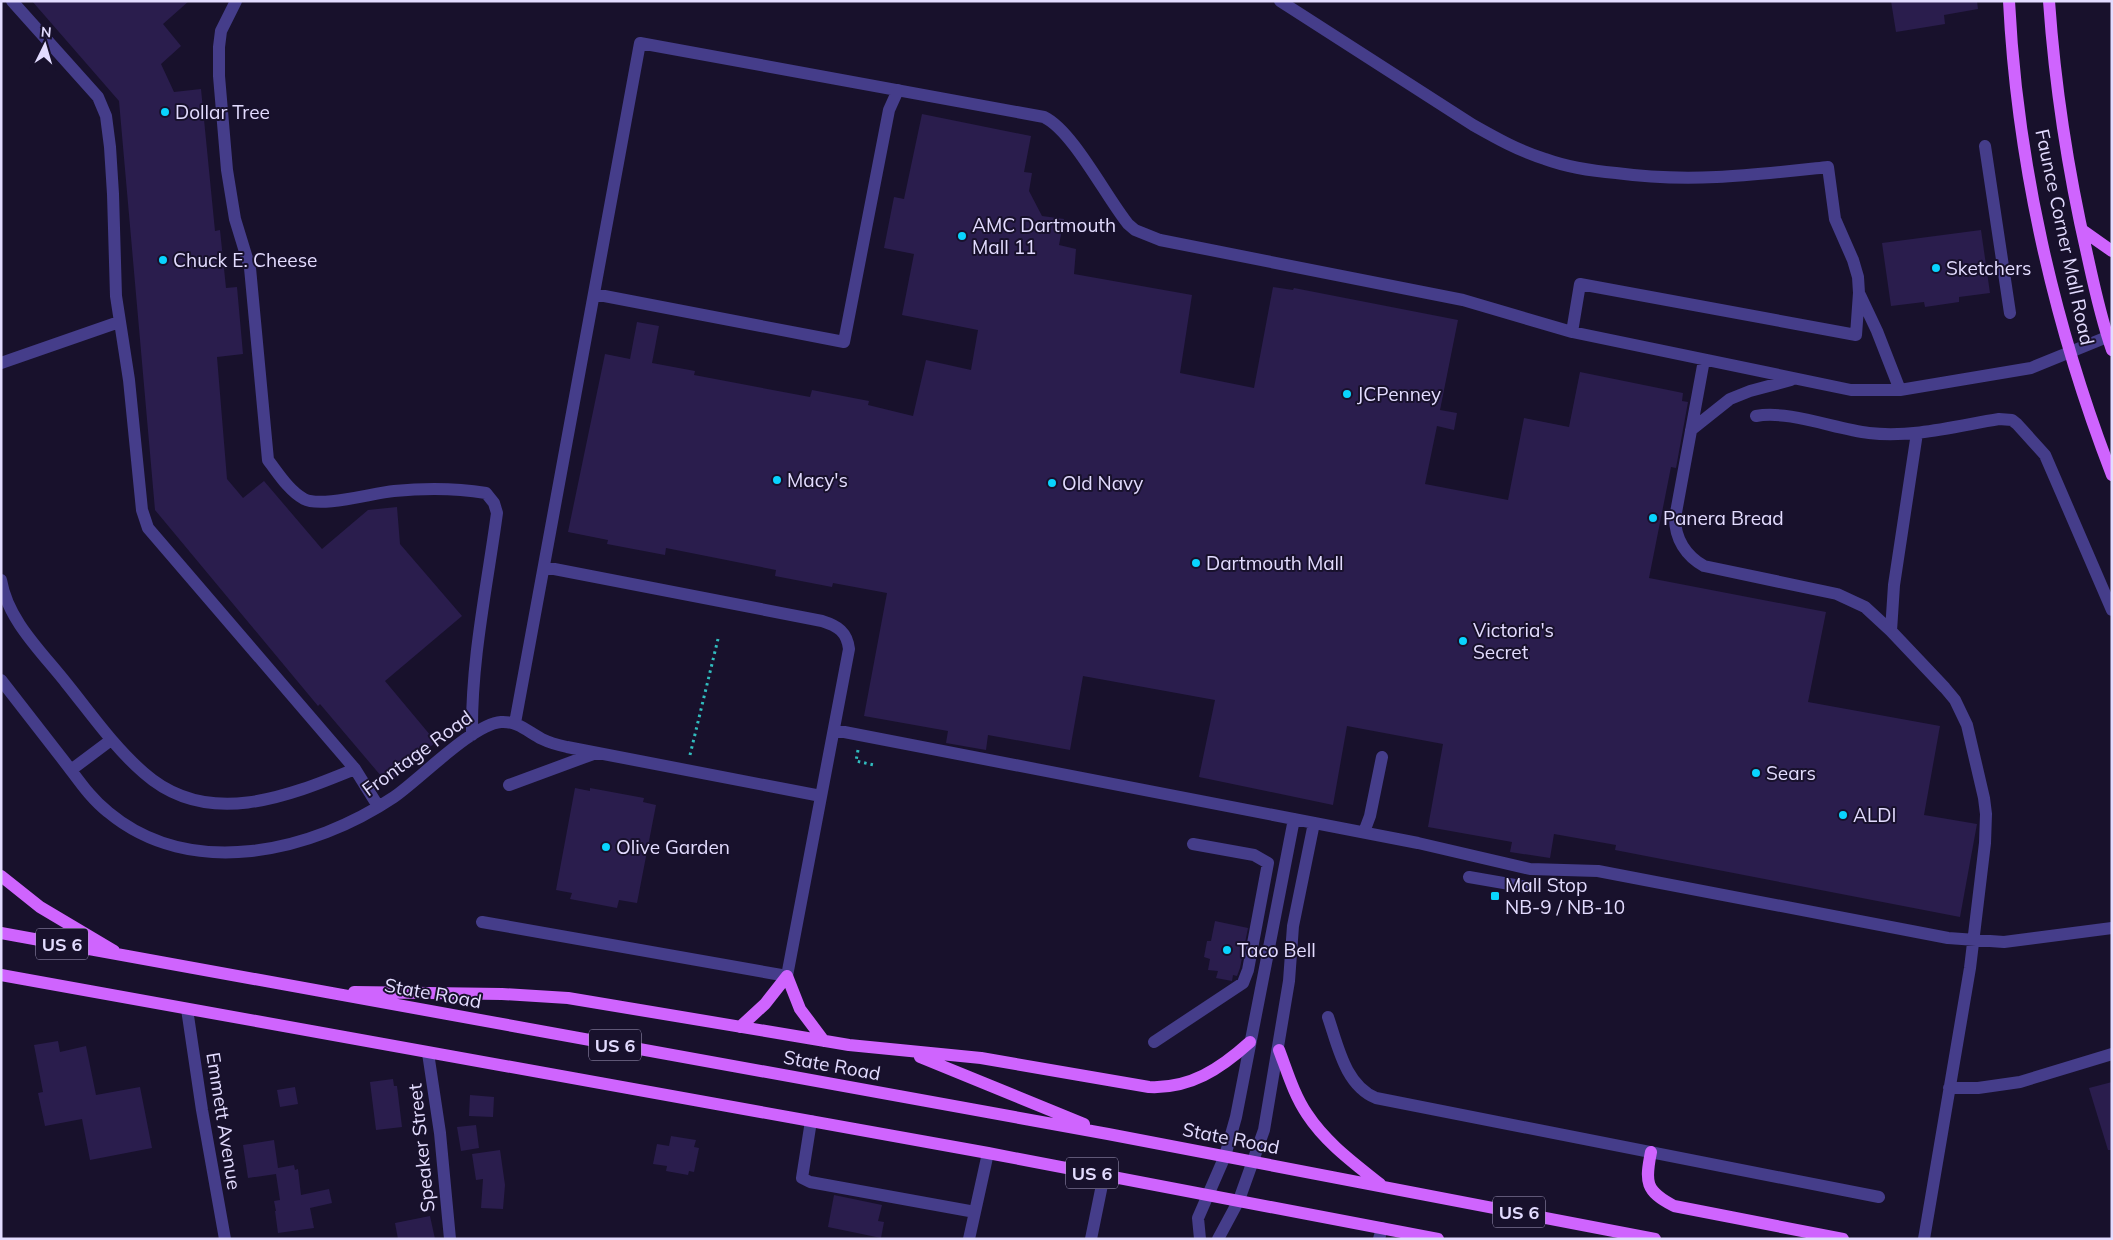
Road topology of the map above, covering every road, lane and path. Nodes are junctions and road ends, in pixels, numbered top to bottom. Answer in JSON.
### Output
{"nodes":[{"id":1,"x":12,"y":1,"type":"edge"},
{"id":2,"x":236,"y":1,"type":"edge"},
{"id":3,"x":1280,"y":1,"type":"edge"},
{"id":4,"x":2009,"y":1,"type":"edge"},
{"id":5,"x":2049,"y":1,"type":"edge"},
{"id":6,"x":898,"y":90,"type":"junction"},
{"id":7,"x":1985,"y":146,"type":"dead end"},
{"id":8,"x":2082,"y":230,"type":"junction"},
{"id":9,"x":2112,"y":251,"type":"edge"},
{"id":10,"x":1859,"y":293,"type":"junction"},
{"id":11,"x":594,"y":294,"type":"junction"},
{"id":12,"x":2010,"y":313,"type":"dead end"},
{"id":13,"x":119,"y":322,"type":"junction"},
{"id":14,"x":1572,"y":332,"type":"junction"},
{"id":15,"x":2110,"y":334,"type":"edge"},
{"id":16,"x":2112,"y":350,"type":"edge"},
{"id":17,"x":2069,"y":352,"type":"junction"},
{"id":18,"x":1704,"y":360,"type":"junction"},
{"id":19,"x":1,"y":363,"type":"edge"},
{"id":20,"x":1794,"y":379,"type":"junction"},
{"id":21,"x":1900,"y":390,"type":"junction"},
{"id":22,"x":1756,"y":416,"type":"dead end"},
{"id":23,"x":1691,"y":430,"type":"junction"},
{"id":24,"x":1918,"y":433,"type":"junction"},
{"id":25,"x":2112,"y":475,"type":"edge"},
{"id":26,"x":544,"y":567,"type":"junction"},
{"id":27,"x":1,"y":580,"type":"edge"},
{"id":28,"x":2112,"y":610,"type":"edge"},
{"id":29,"x":1891,"y":631,"type":"junction"},
{"id":30,"x":718,"y":639,"type":"dead end"},
{"id":31,"x":1,"y":680,"type":"edge"},
{"id":32,"x":515,"y":723,"type":"junction"},
{"id":33,"x":834,"y":730,"type":"junction"},
{"id":34,"x":472,"y":735,"type":"junction"},
{"id":35,"x":111,"y":740,"type":"junction"},
{"id":36,"x":859,"y":749,"type":"dead end"},
{"id":37,"x":598,"y":753,"type":"junction"},
{"id":38,"x":690,"y":756,"type":"dead end"},
{"id":39,"x":1382,"y":757,"type":"dead end"},
{"id":40,"x":874,"y":765,"type":"dead end"},
{"id":41,"x":354,"y":769,"type":"junction"},
{"id":42,"x":71,"y":770,"type":"junction"},
{"id":43,"x":509,"y":784,"type":"dead end"},
{"id":44,"x":821,"y":796,"type":"junction"},
{"id":45,"x":378,"y":806,"type":"junction"},
{"id":46,"x":1294,"y":819,"type":"junction"},
{"id":47,"x":1314,"y":823,"type":"junction"},
{"id":48,"x":1364,"y":832,"type":"junction"},
{"id":49,"x":1193,"y":844,"type":"dead end"},
{"id":50,"x":1,"y":876,"type":"edge"},
{"id":51,"x":1468,"y":877,"type":"dead end"},
{"id":52,"x":1527,"y":887,"type":"dead end"},
{"id":53,"x":482,"y":922,"type":"dead end"},
{"id":54,"x":2112,"y":928,"type":"edge"},
{"id":55,"x":1,"y":932,"type":"edge"},
{"id":56,"x":1973,"y":941,"type":"junction"},
{"id":57,"x":122,"y":956,"type":"junction"},
{"id":58,"x":1,"y":975,"type":"edge"},
{"id":59,"x":787,"y":976,"type":"junction"},
{"id":60,"x":319,"y":992,"type":"junction"},
{"id":61,"x":187,"y":1009,"type":"junction"},
{"id":62,"x":1328,"y":1017,"type":"dead end"},
{"id":63,"x":740,"y":1027,"type":"junction"},
{"id":64,"x":824,"y":1041,"type":"junction"},
{"id":65,"x":1154,"y":1042,"type":"dead end"},
{"id":66,"x":1250,"y":1042,"type":"junction"},
{"id":67,"x":1279,"y":1050,"type":"junction"},
{"id":68,"x":908,"y":1052,"type":"junction"},
{"id":69,"x":428,"y":1053,"type":"junction"},
{"id":70,"x":2112,"y":1054,"type":"edge"},
{"id":71,"x":1949,"y":1088,"type":"junction"},
{"id":72,"x":811,"y":1121,"type":"junction"},
{"id":73,"x":1108,"y":1134,"type":"junction"},
{"id":74,"x":988,"y":1152,"type":"junction"},
{"id":75,"x":1650,"y":1152,"type":"junction"},
{"id":76,"x":1225,"y":1156,"type":"junction"},
{"id":77,"x":1254,"y":1161,"type":"junction"},
{"id":78,"x":1104,"y":1175,"type":"junction"},
{"id":79,"x":1382,"y":1186,"type":"junction"},
{"id":80,"x":1209,"y":1195,"type":"junction"},
{"id":81,"x":1879,"y":1197,"type":"dead end"},
{"id":82,"x":1239,"y":1200,"type":"junction"},
{"id":83,"x":975,"y":1212,"type":"junction"},
{"id":84,"x":1380,"y":1233,"type":"edge"},
{"id":85,"x":225,"y":1239,"type":"edge"},
{"id":86,"x":450,"y":1239,"type":"edge"},
{"id":87,"x":969,"y":1239,"type":"edge"},
{"id":88,"x":1091,"y":1239,"type":"edge"},
{"id":89,"x":1200,"y":1239,"type":"edge"},
{"id":90,"x":1218,"y":1239,"type":"edge"},
{"id":91,"x":1438,"y":1239,"type":"edge"},
{"id":92,"x":1655,"y":1239,"type":"edge"},
{"id":93,"x":1843,"y":1239,"type":"edge"},
{"id":94,"x":1924,"y":1239,"type":"edge"}],
"edges":[{"from":1,"to":13,"type":"street"},
{"from":2,"to":34,"type":"street"},
{"from":3,"to":10,"type":"street"},
{"from":4,"to":17,"type":"main road","name":"Faunce Corner Mall Road"},
{"from":5,"to":8,"type":"main road","name":"Faunce Corner Mall Road"},
{"from":6,"to":11,"type":"street"},
{"from":6,"to":11,"type":"street"},
{"from":6,"to":14,"type":"street"},
{"from":7,"to":12,"type":"street"},
{"from":8,"to":9,"type":"main road"},
{"from":8,"to":15,"type":"main road","name":"Faunce Corner Mall Road"},
{"from":10,"to":14,"type":"street"},
{"from":10,"to":21,"type":"street"},
{"from":11,"to":26,"type":"street"},
{"from":13,"to":19,"type":"street"},
{"from":13,"to":41,"type":"street"},
{"from":14,"to":18,"type":"street"},
{"from":15,"to":16,"type":"main road","name":"Faunce Corner Mall Road"},
{"from":15,"to":17,"type":"street"},
{"from":17,"to":21,"type":"street"},
{"from":17,"to":25,"type":"main road","name":"Faunce Corner Mall Road"},
{"from":18,"to":20,"type":"street"},
{"from":18,"to":23,"type":"street"},
{"from":20,"to":21,"type":"street"},
{"from":20,"to":23,"type":"street"},
{"from":22,"to":24,"type":"street"},
{"from":23,"to":29,"type":"street"},
{"from":24,"to":28,"type":"street"},
{"from":24,"to":29,"type":"street"},
{"from":26,"to":32,"type":"street"},
{"from":26,"to":33,"type":"street"},
{"from":27,"to":35,"type":"street"},
{"from":29,"to":56,"type":"street"},
{"from":30,"to":38,"type":"path"},
{"from":31,"to":42,"type":"street","name":"Frontage Road"},
{"from":32,"to":34,"type":"street","name":"Frontage Road"},
{"from":32,"to":37,"type":"street"},
{"from":33,"to":44,"type":"street"},
{"from":33,"to":46,"type":"street"},
{"from":34,"to":45,"type":"street","name":"Frontage Road"},
{"from":35,"to":41,"type":"street"},
{"from":35,"to":42,"type":"street"},
{"from":36,"to":40,"type":"path"},
{"from":37,"to":43,"type":"street"},
{"from":37,"to":44,"type":"street"},
{"from":39,"to":48,"type":"street"},
{"from":41,"to":45,"type":"street"},
{"from":42,"to":45,"type":"street","name":"Frontage Road"},
{"from":44,"to":59,"type":"street"},
{"from":46,"to":47,"type":"street"},
{"from":46,"to":66,"type":"street"},
{"from":47,"to":48,"type":"street"},
{"from":47,"to":67,"type":"street"},
{"from":48,"to":56,"type":"street"},
{"from":49,"to":65,"type":"street"},
{"from":50,"to":57,"type":"main road"},
{"from":51,"to":52,"type":"street"},
{"from":53,"to":59,"type":"street"},
{"from":54,"to":56,"type":"street"},
{"from":55,"to":57,"type":"main road","name":"State Road","number":"US 6"},
{"from":56,"to":71,"type":"street"},
{"from":57,"to":60,"type":"main road","name":"State Road","number":"US 6"},
{"from":58,"to":61,"type":"main road","number":"US 6"},
{"from":59,"to":63,"type":"main road"},
{"from":59,"to":64,"type":"main road"},
{"from":60,"to":63,"type":"main road"},
{"from":60,"to":73,"type":"main road","name":"State Road","number":"US 6"},
{"from":61,"to":69,"type":"main road","number":"US 6"},
{"from":61,"to":85,"type":"street","name":"Emmett Avenue"},
{"from":62,"to":75,"type":"street"},
{"from":63,"to":64,"type":"main road"},
{"from":64,"to":68,"type":"main road"},
{"from":66,"to":68,"type":"main road"},
{"from":66,"to":76,"type":"street"},
{"from":67,"to":77,"type":"street"},
{"from":67,"to":79,"type":"main road"},
{"from":68,"to":73,"type":"main road"},
{"from":69,"to":72,"type":"main road","number":"US 6"},
{"from":69,"to":86,"type":"street","name":"Speaker Street"},
{"from":70,"to":71,"type":"street"},
{"from":71,"to":94,"type":"street"},
{"from":72,"to":74,"type":"main road","number":"US 6"},
{"from":72,"to":83,"type":"street"},
{"from":73,"to":76,"type":"main road","name":"State Road","number":"US 6"},
{"from":74,"to":78,"type":"main road","number":"US 6"},
{"from":74,"to":83,"type":"street"},
{"from":75,"to":81,"type":"street"},
{"from":75,"to":93,"type":"main road"},
{"from":76,"to":77,"type":"main road","name":"State Road","number":"US 6"},
{"from":76,"to":80,"type":"street"},
{"from":77,"to":79,"type":"main road","name":"State Road","number":"US 6"},
{"from":77,"to":82,"type":"street"},
{"from":78,"to":80,"type":"main road","number":"US 6"},
{"from":78,"to":88,"type":"street"},
{"from":79,"to":92,"type":"main road","name":"State Road","number":"US 6"},
{"from":80,"to":82,"type":"main road","number":"US 6"},
{"from":80,"to":89,"type":"street"},
{"from":82,"to":84,"type":"main road","number":"US 6"},
{"from":82,"to":90,"type":"street"},
{"from":83,"to":87,"type":"street"},
{"from":84,"to":91,"type":"main road","number":"US 6"}]}
